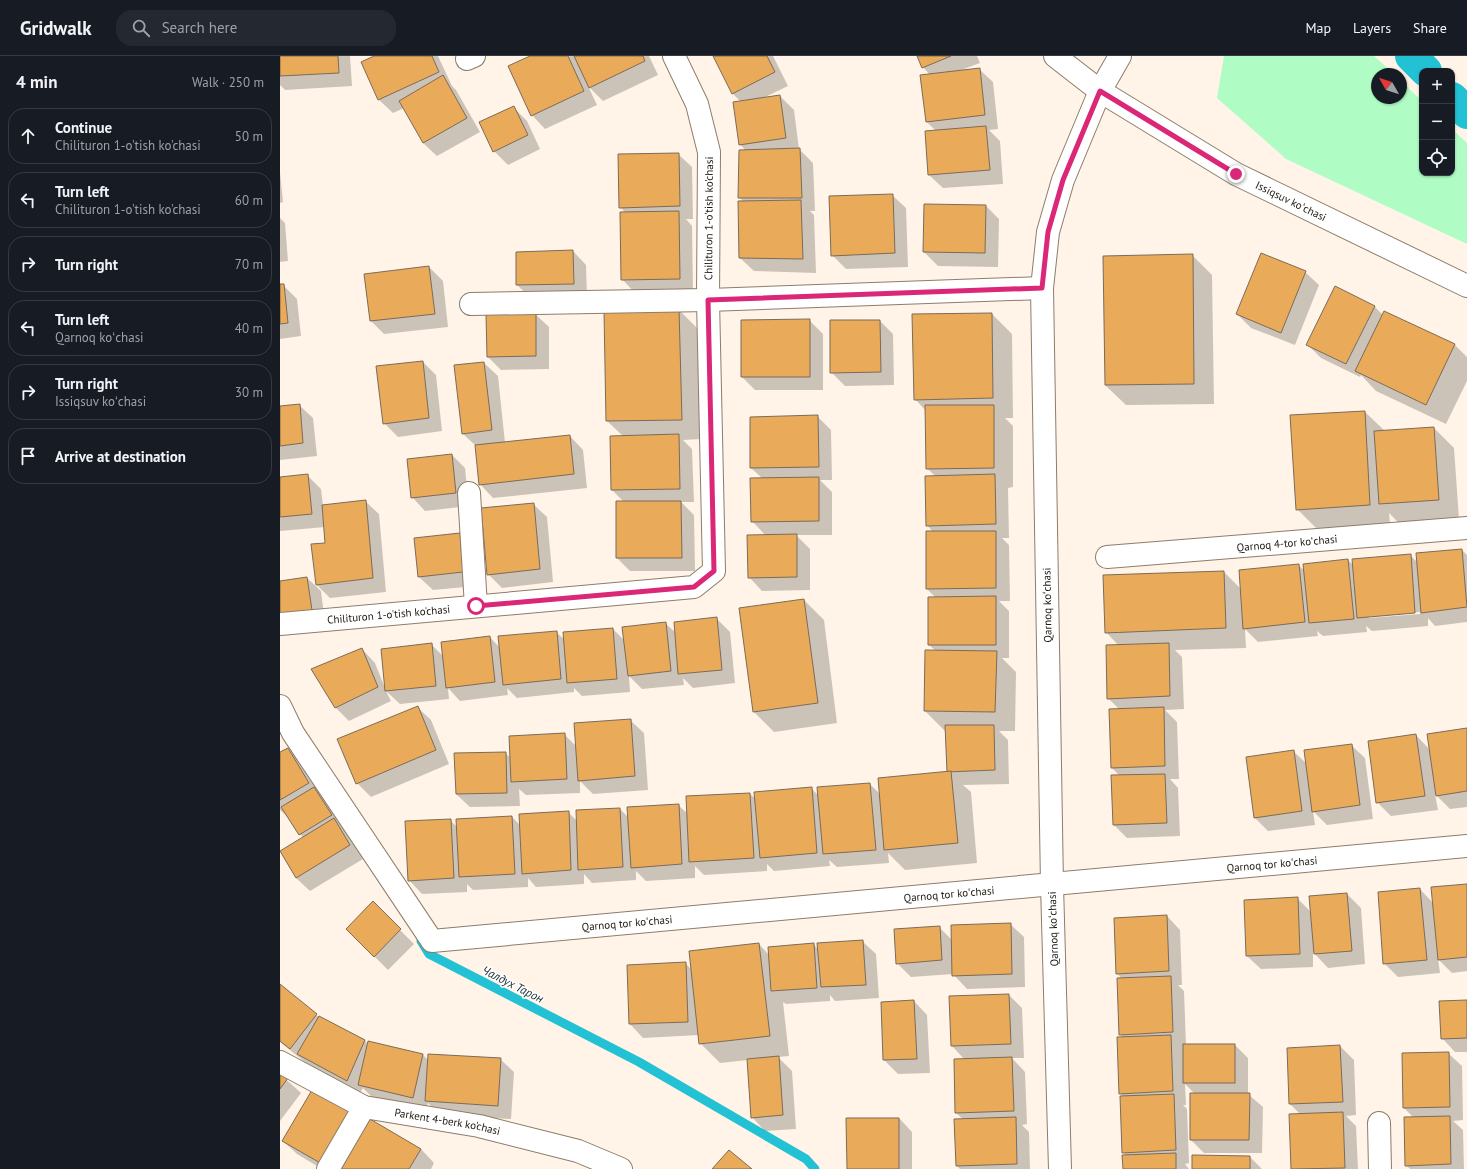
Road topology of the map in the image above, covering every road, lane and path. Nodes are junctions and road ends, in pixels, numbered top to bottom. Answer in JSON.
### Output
{"nodes":[{"id":1,"x":674,"y":56,"type":"edge"},
{"id":2,"x":1055,"y":56,"type":"edge"},
{"id":3,"x":1120,"y":56,"type":"edge"},
{"id":4,"x":1100,"y":91,"type":"junction"},
{"id":5,"x":1467,"y":286,"type":"edge"},
{"id":6,"x":1042,"y":288,"type":"junction"},
{"id":7,"x":708,"y":300,"type":"junction"},
{"id":8,"x":471,"y":304,"type":"dead end"},
{"id":9,"x":469,"y":493,"type":"dead end"},
{"id":10,"x":1467,"y":528,"type":"edge"},
{"id":11,"x":1107,"y":557,"type":"dead end"},
{"id":12,"x":476,"y":606,"type":"junction"},
{"id":13,"x":280,"y":624,"type":"edge"},
{"id":14,"x":280,"y":706,"type":"edge"},
{"id":15,"x":1467,"y":846,"type":"edge"},
{"id":16,"x":1052,"y":885,"type":"junction"},
{"id":17,"x":280,"y":1062,"type":"edge"},
{"id":18,"x":364,"y":1107,"type":"junction"},
{"id":19,"x":1379,"y":1123,"type":"dead end"},
{"id":20,"x":328,"y":1169,"type":"edge"},
{"id":21,"x":621,"y":1169,"type":"edge"},
{"id":22,"x":1060,"y":1169,"type":"edge"},
{"id":23,"x":1380,"y":1169,"type":"edge"}],
"edges":[{"from":1,"to":7,"type":"street","name":"Chilituron 1-o'tish ko'chasi"},
{"from":2,"to":4,"type":"street","name":"Issiqsuv koʻchasi"},
{"from":3,"to":4,"type":"street","name":"Qarnoq koʻchasi"},
{"from":4,"to":5,"type":"street","name":"Issiqsuv koʻchasi"},
{"from":4,"to":6,"type":"street","name":"Qarnoq koʻchasi"},
{"from":6,"to":7,"type":"street"},
{"from":6,"to":16,"type":"street","name":"Qarnoq koʻchasi"},
{"from":7,"to":8,"type":"street"},
{"from":7,"to":12,"type":"street","name":"Chilituron 1-o'tish ko'chasi"},
{"from":9,"to":12,"type":"street"},
{"from":10,"to":11,"type":"street","name":"Qarnoq 4-tor koʻchasi"},
{"from":12,"to":13,"type":"street","name":"Chilituron 1-o'tish ko'chasi"},
{"from":14,"to":16,"type":"street","name":"Qarnoq tor koʻchasi"},
{"from":15,"to":16,"type":"street","name":"Qarnoq tor koʻchasi"},
{"from":16,"to":22,"type":"street","name":"Qarnoq koʻchasi"},
{"from":17,"to":18,"type":"street","name":"Parkent 4-berk ko'chasi"},
{"from":18,"to":20,"type":"street"},
{"from":18,"to":21,"type":"street","name":"Parkent 4-berk ko'chasi"},
{"from":19,"to":23,"type":"street"}]}
